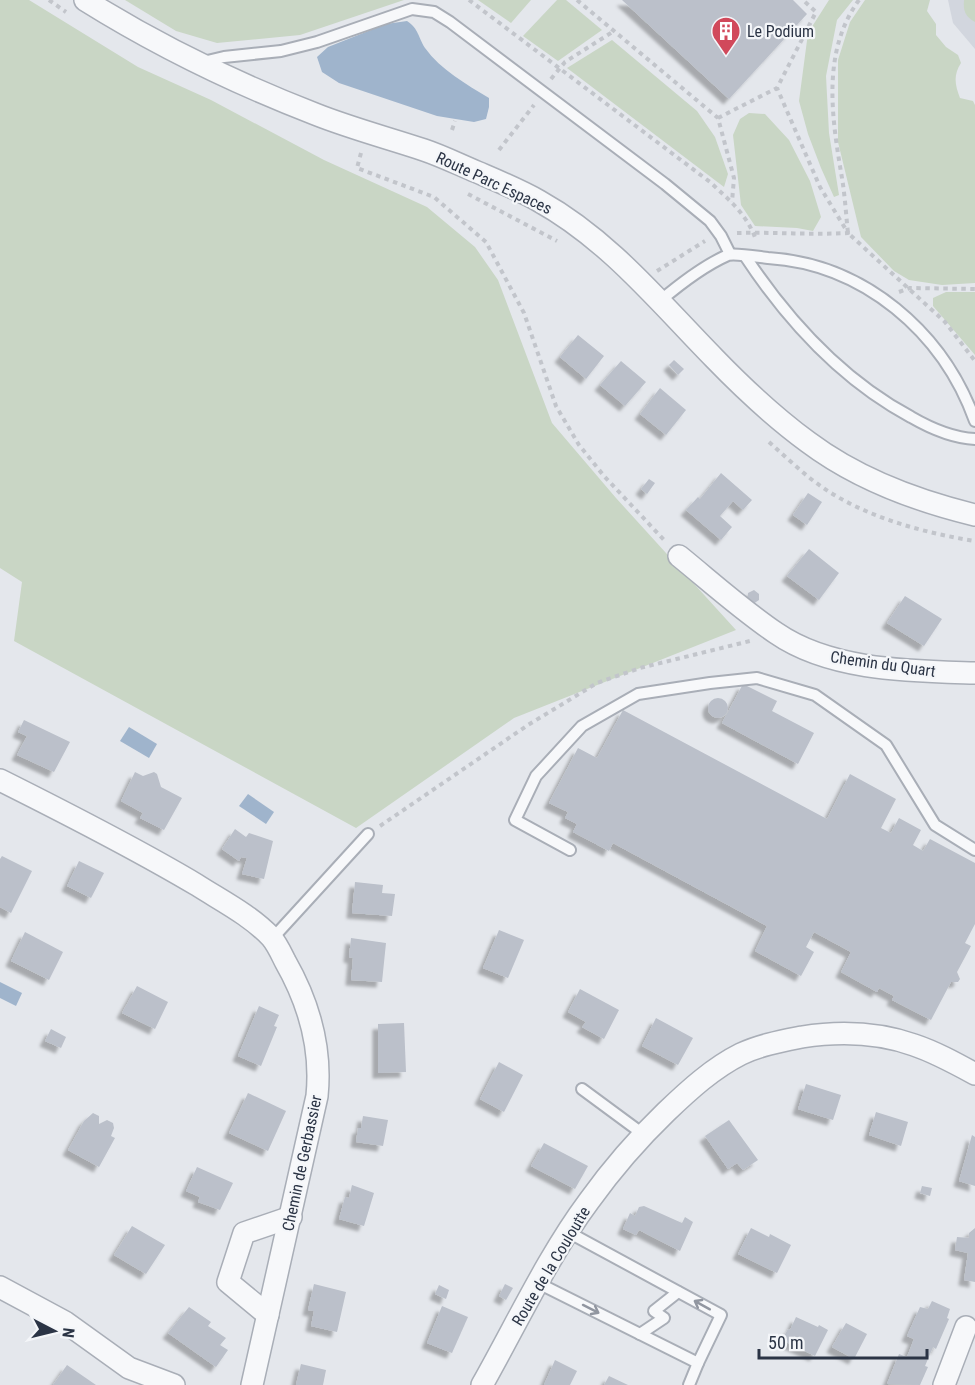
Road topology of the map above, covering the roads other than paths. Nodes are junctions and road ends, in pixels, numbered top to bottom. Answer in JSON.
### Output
{"nodes":[{"id":1,"x":85,"y":0,"type":"edge"},
{"id":2,"x":199,"y":63,"type":"junction"},
{"id":3,"x":730,"y":254,"type":"junction"},
{"id":4,"x":745,"y":256,"type":"junction"},
{"id":5,"x":660,"y":301,"type":"junction"},
{"id":6,"x":975,"y":420,"type":"edge"},
{"id":7,"x":975,"y":439,"type":"edge"},
{"id":8,"x":975,"y":515,"type":"edge"},
{"id":9,"x":679,"y":556,"type":"road end"},
{"id":10,"x":975,"y":673,"type":"edge"},
{"id":11,"x":0,"y":780,"type":"edge"},
{"id":12,"x":368,"y":834,"type":"road end"},
{"id":13,"x":570,"y":850,"type":"dead end"},
{"id":14,"x":975,"y":850,"type":"edge"},
{"id":15,"x":273,"y":939,"type":"junction"},
{"id":16,"x":974,"y":1070,"type":"edge"},
{"id":17,"x":582,"y":1089,"type":"dead end"},
{"id":18,"x":643,"y":1134,"type":"junction"},
{"id":19,"x":291,"y":1217,"type":"junction"},
{"id":20,"x":568,"y":1232,"type":"junction"},
{"id":21,"x":538,"y":1283,"type":"junction"},
{"id":22,"x":0,"y":1287,"type":"edge"},
{"id":23,"x":678,"y":1292,"type":"junction"},
{"id":24,"x":268,"y":1315,"type":"junction"},
{"id":25,"x":966,"y":1327,"type":"dead end"},
{"id":26,"x":640,"y":1334,"type":"junction"},
{"id":27,"x":698,"y":1363,"type":"junction"},
{"id":28,"x":174,"y":1385,"type":"edge"},
{"id":29,"x":252,"y":1385,"type":"edge"},
{"id":30,"x":482,"y":1385,"type":"edge"},
{"id":31,"x":689,"y":1385,"type":"edge"},
{"id":32,"x":944,"y":1385,"type":"edge"}],
"edges":[{"from":1,"to":2,"type":"street","name":"Route Parc Espaces"},
{"from":2,"to":3,"type":"lane"},
{"from":2,"to":5,"type":"street","name":"Route Parc Espaces"},
{"from":3,"to":4,"type":"lane"},
{"from":3,"to":5,"type":"lane"},
{"from":4,"to":6,"type":"lane"},
{"from":4,"to":7,"type":"lane"},
{"from":5,"to":8,"type":"street","name":"Route Parc Espaces"},
{"from":9,"to":10,"type":"street","name":"Chemin du Quart"},
{"from":11,"to":15,"type":"street","name":"Chemin de Gerbassier"},
{"from":12,"to":15,"type":"lane"},
{"from":13,"to":14,"type":"lane"},
{"from":15,"to":19,"type":"street","name":"Chemin de Gerbassier"},
{"from":16,"to":18,"type":"street","name":"Route de la Couloutte"},
{"from":17,"to":18,"type":"lane"},
{"from":18,"to":20,"type":"street","name":"Route de la Couloutte"},
{"from":19,"to":24,"type":"street","name":"Chemin de Gerbassier"},
{"from":19,"to":24,"type":"street"},
{"from":20,"to":21,"type":"street","name":"Route de la Couloutte"},
{"from":20,"to":23,"type":"lane"},
{"from":21,"to":26,"type":"lane","one_way":true},
{"from":21,"to":30,"type":"street","name":"Route de la Couloutte"},
{"from":22,"to":28,"type":"street"},
{"from":23,"to":26,"type":"lane"},
{"from":27,"to":23,"type":"lane","one_way":true},
{"from":24,"to":29,"type":"street","name":"Chemin de Gerbassier"},
{"from":25,"to":32,"type":"street"},
{"from":26,"to":27,"type":"lane"},
{"from":27,"to":31,"type":"lane"}]}
